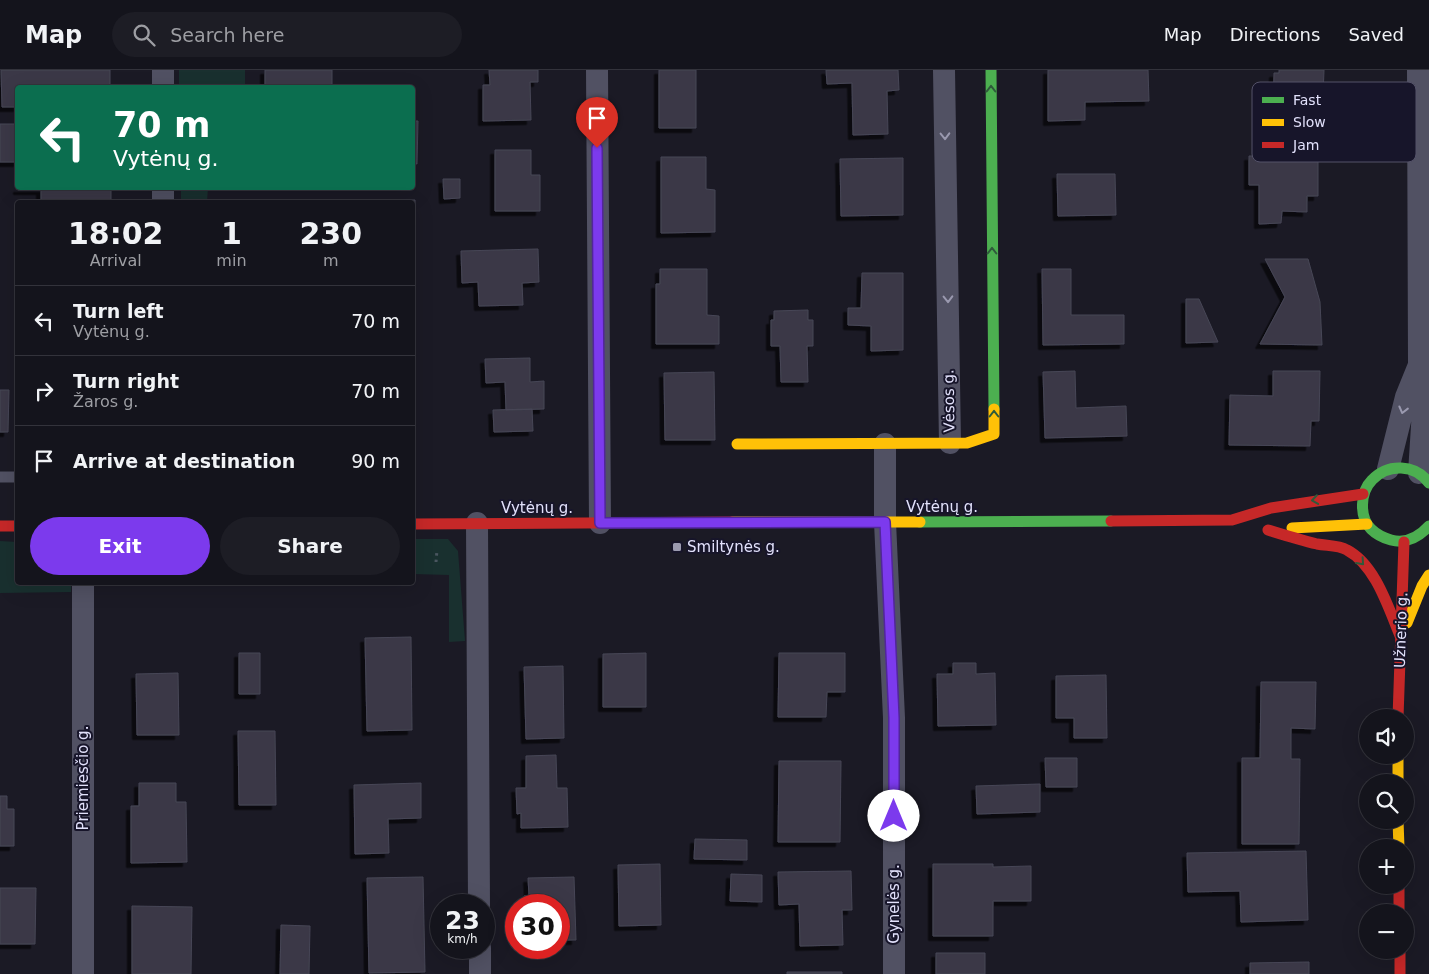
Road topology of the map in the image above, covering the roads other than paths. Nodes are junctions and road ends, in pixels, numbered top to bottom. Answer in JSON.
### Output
{"nodes":[{"id":1,"x":163,"y":70,"type":"edge"},
{"id":2,"x":597,"y":70,"type":"edge"},
{"id":3,"x":944,"y":70,"type":"edge"},
{"id":4,"x":991,"y":70,"type":"edge"},
{"id":5,"x":1418,"y":70,"type":"edge"},
{"id":6,"x":163,"y":85,"type":"edge"},
{"id":7,"x":1419,"y":364,"type":"junction"},
{"id":8,"x":950,"y":443,"type":"junction"},
{"id":9,"x":737,"y":444,"type":"dead end"},
{"id":10,"x":885,"y":444,"type":"junction"},
{"id":11,"x":1388,"y":469,"type":"junction"},
{"id":12,"x":0,"y":477,"type":"edge"},
{"id":13,"x":15,"y":477,"type":"edge"},
{"id":14,"x":1424,"y":478,"type":"edge"},
{"id":15,"x":1363,"y":494,"type":"junction"},
{"id":16,"x":1232,"y":520,"type":"junction"},
{"id":17,"x":885,"y":522,"type":"junction"},
{"id":18,"x":600,"y":523,"type":"junction"},
{"id":19,"x":415,"y":524,"type":"edge"},
{"id":20,"x":477,"y":524,"type":"junction"},
{"id":21,"x":1367,"y":524,"type":"junction"},
{"id":22,"x":0,"y":526,"type":"edge"},
{"id":23,"x":15,"y":526,"type":"edge"},
{"id":24,"x":1429,"y":526,"type":"edge"},
{"id":25,"x":1259,"y":527,"type":"junction"},
{"id":26,"x":1404,"y":542,"type":"junction"},
{"id":27,"x":1429,"y":575,"type":"edge"},
{"id":28,"x":83,"y":585,"type":"edge"},
{"id":29,"x":1400,"y":638,"type":"junction"},
{"id":30,"x":1398,"y":709,"type":"edge"},
{"id":31,"x":480,"y":894,"type":"edge"},
{"id":32,"x":480,"y":959,"type":"edge"},
{"id":33,"x":1400,"y":959,"type":"edge"},
{"id":34,"x":83,"y":974,"type":"edge"},
{"id":35,"x":480,"y":974,"type":"edge"},
{"id":36,"x":894,"y":974,"type":"edge"},
{"id":37,"x":1400,"y":974,"type":"edge"}],
"edges":[{"from":1,"to":6,"type":"street"},
{"from":2,"to":18,"type":"street"},
{"from":3,"to":8,"type":"street","name":"Vėsos g.","one_way":true},
{"from":8,"to":4,"type":"main road","name":"Vėsos g.","one_way":true},
{"from":5,"to":7,"type":"street"},
{"from":7,"to":11,"type":"street","one_way":true},
{"from":7,"to":14,"type":"street"},
{"from":8,"to":10,"type":"main road"},
{"from":9,"to":10,"type":"main road"},
{"from":10,"to":17,"type":"street","name":"Gynelės g."},
{"from":11,"to":14,"type":"main road"},
{"from":11,"to":15,"type":"main road"},
{"from":12,"to":13,"type":"lane"},
{"from":15,"to":16,"type":"main road","name":"Vytėnų g.","one_way":true},
{"from":15,"to":21,"type":"main road"},
{"from":16,"to":17,"type":"main road","name":"Vytėnų g."},
{"from":16,"to":25,"type":"main road","name":"Vytėnų g."},
{"from":17,"to":18,"type":"main road","name":"Vytėnų g."},
{"from":17,"to":36,"type":"street","name":"Gynelės g."},
{"from":18,"to":20,"type":"main road","name":"Vytėnų g."},
{"from":19,"to":20,"type":"main road","name":"Vytėnų g."},
{"from":20,"to":31,"type":"street"},
{"from":21,"to":25,"type":"main road","name":"Vytėnų g."},
{"from":21,"to":26,"type":"main road"},
{"from":22,"to":23,"type":"main road"},
{"from":24,"to":26,"type":"main road"},
{"from":25,"to":29,"type":"main road","one_way":true},
{"from":26,"to":29,"type":"main road","name":"Užnerio g."},
{"from":27,"to":29,"type":"main road"},
{"from":28,"to":34,"type":"street","name":"Priemiesčio g."},
{"from":29,"to":30,"type":"main road","name":"Užnerio g."},
{"from":32,"to":35,"type":"street"},
{"from":33,"to":37,"type":"main road"}]}
